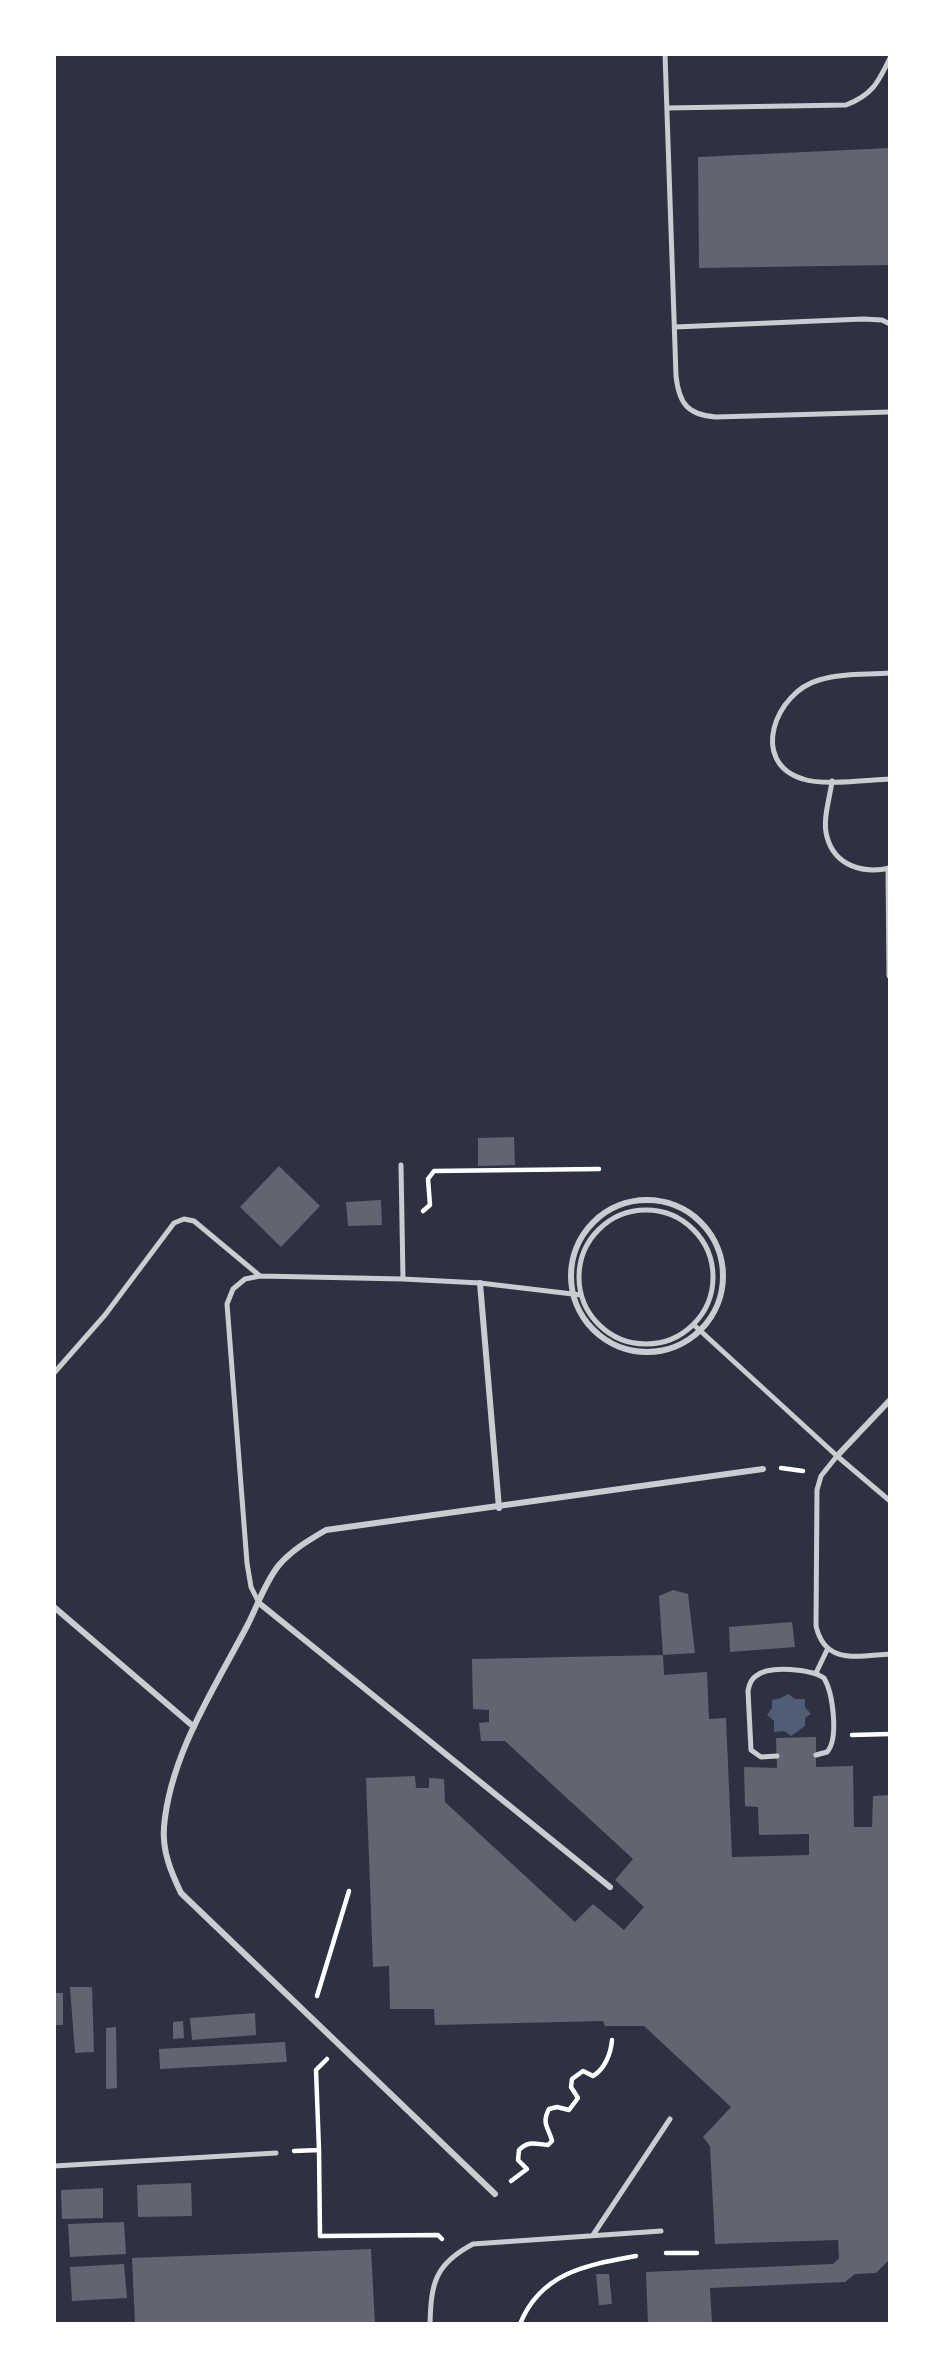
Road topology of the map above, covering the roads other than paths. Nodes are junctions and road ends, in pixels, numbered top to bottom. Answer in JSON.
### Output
{"nodes":[{"id":1,"x":665,"y":54,"type":"edge"},
{"id":2,"x":890,"y":58,"type":"edge"},
{"id":3,"x":667,"y":108,"type":"junction"},
{"id":4,"x":890,"y":324,"type":"edge"},
{"id":5,"x":675,"y":327,"type":"junction"},
{"id":6,"x":890,"y":412,"type":"edge"},
{"id":7,"x":890,"y":673,"type":"edge"},
{"id":8,"x":890,"y":779,"type":"edge"},
{"id":9,"x":832,"y":781,"type":"junction"},
{"id":10,"x":889,"y":868,"type":"edge"},
{"id":11,"x":889,"y":976,"type":"edge"},
{"id":12,"x":401,"y":1165,"type":"dead end"},
{"id":13,"x":260,"y":1276,"type":"junction"},
{"id":14,"x":403,"y":1279,"type":"junction"},
{"id":15,"x":480,"y":1283,"type":"junction"},
{"id":16,"x":578,"y":1295,"type":"junction"},
{"id":17,"x":694,"y":1325,"type":"junction"},
{"id":18,"x":700,"y":1331,"type":"junction"},
{"id":19,"x":54,"y":1373,"type":"edge"},
{"id":20,"x":890,"y":1400,"type":"edge"},
{"id":21,"x":837,"y":1456,"type":"junction"},
{"id":22,"x":763,"y":1469,"type":"road end"},
{"id":23,"x":890,"y":1502,"type":"edge"},
{"id":24,"x":499,"y":1508,"type":"junction"},
{"id":25,"x":259,"y":1603,"type":"junction"},
{"id":26,"x":54,"y":1608,"type":"edge"},
{"id":27,"x":827,"y":1650,"type":"junction"},
{"id":28,"x":890,"y":1654,"type":"edge"},
{"id":29,"x":816,"y":1673,"type":"junction"},
{"id":30,"x":194,"y":1727,"type":"junction"},
{"id":31,"x":816,"y":1755,"type":"dead end"},
{"id":32,"x":777,"y":1756,"type":"dead end"},
{"id":33,"x":610,"y":1886,"type":"dead end"},
{"id":34,"x":670,"y":2119,"type":"dead end"},
{"id":35,"x":276,"y":2152,"type":"road end"},
{"id":36,"x":54,"y":2166,"type":"edge"},
{"id":37,"x":495,"y":2194,"type":"road end"},
{"id":38,"x":661,"y":2231,"type":"dead end"},
{"id":39,"x":593,"y":2235,"type":"junction"},
{"id":40,"x":430,"y":2324,"type":"edge"}],
"edges":[{"from":1,"to":3,"type":"lane"},
{"from":2,"to":3,"type":"lane"},
{"from":3,"to":5,"type":"lane"},
{"from":4,"to":5,"type":"lane"},
{"from":5,"to":6,"type":"lane"},
{"from":7,"to":9,"type":"lane"},
{"from":8,"to":9,"type":"lane"},
{"from":9,"to":10,"type":"lane"},
{"from":10,"to":11,"type":"lane"},
{"from":12,"to":14,"type":"lane"},
{"from":13,"to":14,"type":"lane"},
{"from":13,"to":19,"type":"lane"},
{"from":13,"to":25,"type":"lane"},
{"from":14,"to":15,"type":"lane"},
{"from":15,"to":16,"type":"lane"},
{"from":15,"to":24,"type":"street"},
{"from":16,"to":17,"type":"lane"},
{"from":16,"to":17,"type":"lane"},
{"from":16,"to":18,"type":"street"},
{"from":16,"to":18,"type":"street"},
{"from":17,"to":18,"type":"lane"},
{"from":18,"to":21,"type":"lane"},
{"from":20,"to":21,"type":"street"},
{"from":21,"to":23,"type":"lane"},
{"from":21,"to":27,"type":"lane"},
{"from":22,"to":24,"type":"street"},
{"from":24,"to":25,"type":"street"},
{"from":25,"to":30,"type":"street"},
{"from":25,"to":33,"type":"street"},
{"from":26,"to":30,"type":"street"},
{"from":27,"to":28,"type":"lane"},
{"from":27,"to":29,"type":"lane"},
{"from":29,"to":31,"type":"lane"},
{"from":29,"to":32,"type":"lane"},
{"from":30,"to":37,"type":"street"},
{"from":34,"to":39,"type":"lane"},
{"from":35,"to":36,"type":"lane"},
{"from":38,"to":39,"type":"lane"},
{"from":39,"to":40,"type":"lane"}]}
